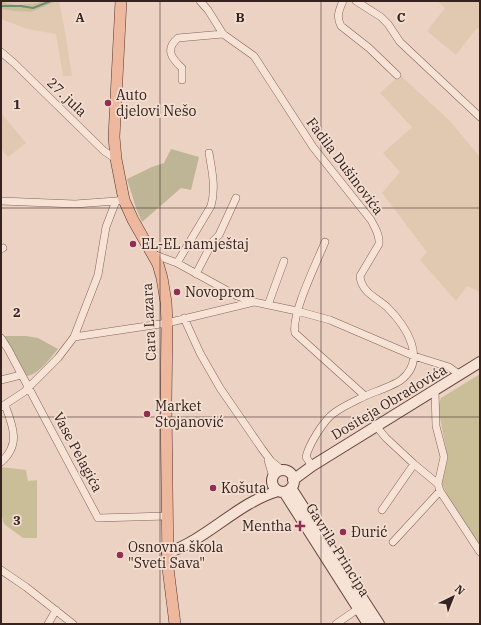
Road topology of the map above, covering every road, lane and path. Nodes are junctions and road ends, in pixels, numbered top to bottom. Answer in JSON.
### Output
{"nodes":[{"id":1,"x":200,"y":1,"type":"edge"},
{"id":2,"x":343,"y":1,"type":"edge"},
{"id":3,"x":356,"y":1,"type":"edge"},
{"id":4,"x":122,"y":2,"type":"edge"},
{"id":5,"x":223,"y":34,"type":"junction"},
{"id":6,"x":1,"y":52,"type":"edge"},
{"id":7,"x":397,"y":75,"type":"dead end"},
{"id":8,"x":182,"y":80,"type":"dead end"},
{"id":9,"x":480,"y":117,"type":"edge"},
{"id":10,"x":209,"y":153,"type":"dead end"},
{"id":11,"x":116,"y":159,"type":"junction"},
{"id":12,"x":236,"y":198,"type":"dead end"},
{"id":13,"x":1,"y":201,"type":"edge"},
{"id":14,"x":120,"y":201,"type":"junction"},
{"id":15,"x":325,"y":242,"type":"dead end"},
{"id":16,"x":153,"y":254,"type":"junction"},
{"id":17,"x":284,"y":261,"type":"dead end"},
{"id":18,"x":177,"y":263,"type":"junction"},
{"id":19,"x":196,"y":274,"type":"junction"},
{"id":20,"x":254,"y":302,"type":"junction"},
{"id":21,"x":268,"y":305,"type":"junction"},
{"id":22,"x":297,"y":311,"type":"junction"},
{"id":23,"x":184,"y":318,"type":"junction"},
{"id":24,"x":167,"y":322,"type":"junction"},
{"id":25,"x":74,"y":337,"type":"junction"},
{"id":26,"x":1,"y":338,"type":"edge"},
{"id":27,"x":414,"y":356,"type":"junction"},
{"id":28,"x":479,"y":364,"type":"edge"},
{"id":29,"x":21,"y":375,"type":"junction"},
{"id":30,"x":460,"y":375,"type":"junction"},
{"id":31,"x":1,"y":380,"type":"edge"},
{"id":32,"x":28,"y":386,"type":"junction"},
{"id":33,"x":435,"y":390,"type":"junction"},
{"id":34,"x":364,"y":396,"type":"junction"},
{"id":35,"x":3,"y":406,"type":"edge"},
{"id":36,"x":376,"y":426,"type":"junction"},
{"id":37,"x":262,"y":449,"type":"junction"},
{"id":38,"x":1,"y":462,"type":"edge"},
{"id":39,"x":414,"y":464,"type":"junction"},
{"id":40,"x":312,"y":466,"type":"junction"},
{"id":41,"x":273,"y":479,"type":"junction"},
{"id":42,"x":286,"y":482,"type":"junction"},
{"id":43,"x":439,"y":488,"type":"junction"},
{"id":44,"x":252,"y":502,"type":"junction"},
{"id":45,"x":382,"y":510,"type":"dead end"},
{"id":46,"x":167,"y":516,"type":"junction"},
{"id":47,"x":393,"y":542,"type":"dead end"},
{"id":48,"x":480,"y":552,"type":"edge"},
{"id":49,"x":167,"y":553,"type":"junction"},
{"id":50,"x":1,"y":570,"type":"edge"},
{"id":51,"x":362,"y":607,"type":"junction"},
{"id":52,"x":56,"y":610,"type":"junction"},
{"id":53,"x":48,"y":624,"type":"edge"},
{"id":54,"x":72,"y":624,"type":"edge"},
{"id":55,"x":175,"y":624,"type":"edge"},
{"id":56,"x":336,"y":624,"type":"edge"},
{"id":57,"x":368,"y":624,"type":"edge"},
{"id":58,"x":379,"y":624,"type":"edge"}],
"edges":[{"from":1,"to":5,"type":"street","name":"Fadila Dušinovića"},
{"from":2,"to":7,"type":"street"},
{"from":3,"to":9,"type":"street"},
{"from":4,"to":11,"type":"main road","name":"Cara Lazara"},
{"from":5,"to":8,"type":"street"},
{"from":5,"to":27,"type":"street","name":"Fadila Dušinovića"},
{"from":6,"to":11,"type":"street","name":"27. jula"},
{"from":10,"to":18,"type":"street"},
{"from":11,"to":14,"type":"main road","name":"Cara Lazara"},
{"from":12,"to":19,"type":"street"},
{"from":13,"to":14,"type":"street"},
{"from":14,"to":16,"type":"main road","name":"Cara Lazara"},
{"from":14,"to":25,"type":"street"},
{"from":15,"to":22,"type":"street"},
{"from":16,"to":18,"type":"street"},
{"from":16,"to":24,"type":"main road","name":"Cara Lazara"},
{"from":17,"to":21,"type":"street"},
{"from":18,"to":19,"type":"street"},
{"from":19,"to":20,"type":"street"},
{"from":20,"to":21,"type":"street"},
{"from":20,"to":23,"type":"street"},
{"from":21,"to":22,"type":"street"},
{"from":22,"to":27,"type":"street"},
{"from":22,"to":34,"type":"street"},
{"from":23,"to":24,"type":"street"},
{"from":23,"to":37,"type":"street","name":"Gavrila Principa"},
{"from":24,"to":25,"type":"street"},
{"from":24,"to":46,"type":"main road","name":"Cara Lazara"},
{"from":25,"to":32,"type":"street"},
{"from":26,"to":29,"type":"street","name":"Vase Pelagića"},
{"from":27,"to":30,"type":"street"},
{"from":27,"to":34,"type":"street"},
{"from":28,"to":30,"type":"street","name":"Dositeja Obradovića"},
{"from":29,"to":31,"type":"street"},
{"from":29,"to":32,"type":"street","name":"Vase Pelagića"},
{"from":30,"to":33,"type":"street","name":"Dositeja Obradovića"},
{"from":32,"to":35,"type":"street"},
{"from":32,"to":46,"type":"street","name":"Vase Pelagića"},
{"from":33,"to":36,"type":"street","name":"Dositeja Obradovića"},
{"from":33,"to":43,"type":"street"},
{"from":34,"to":40,"type":"street"},
{"from":35,"to":38,"type":"street"},
{"from":36,"to":39,"type":"street"},
{"from":36,"to":40,"type":"street","name":"Dositeja Obradovića"},
{"from":37,"to":41,"type":"street","name":"Gavrila Principa"},
{"from":37,"to":42,"type":"street","name":"Gavrila Principa"},
{"from":39,"to":43,"type":"street"},
{"from":39,"to":45,"type":"street"},
{"from":40,"to":42,"type":"street","name":"Dositeja Obradovića"},
{"from":41,"to":42,"type":"street"},
{"from":41,"to":42,"type":"street","name":"Dositeja Obradovića"},
{"from":41,"to":44,"type":"street","name":"Dositeja Obradovića"},
{"from":42,"to":44,"type":"street","name":"Dositeja Obradovića"},
{"from":42,"to":51,"type":"street","name":"Gavrila Principa"},
{"from":43,"to":47,"type":"street"},
{"from":43,"to":48,"type":"street"},
{"from":44,"to":49,"type":"street","name":"Dositeja Obradovića"},
{"from":46,"to":49,"type":"main road","name":"Cara Lazara"},
{"from":49,"to":55,"type":"main road","name":"Cara Lazara"},
{"from":50,"to":52,"type":"street"},
{"from":51,"to":56,"type":"street"},
{"from":51,"to":57,"type":"street","name":"Gavrila Principa"},
{"from":51,"to":58,"type":"street","name":"Gavrila Principa"},
{"from":52,"to":53,"type":"street"},
{"from":52,"to":54,"type":"street"}]}
